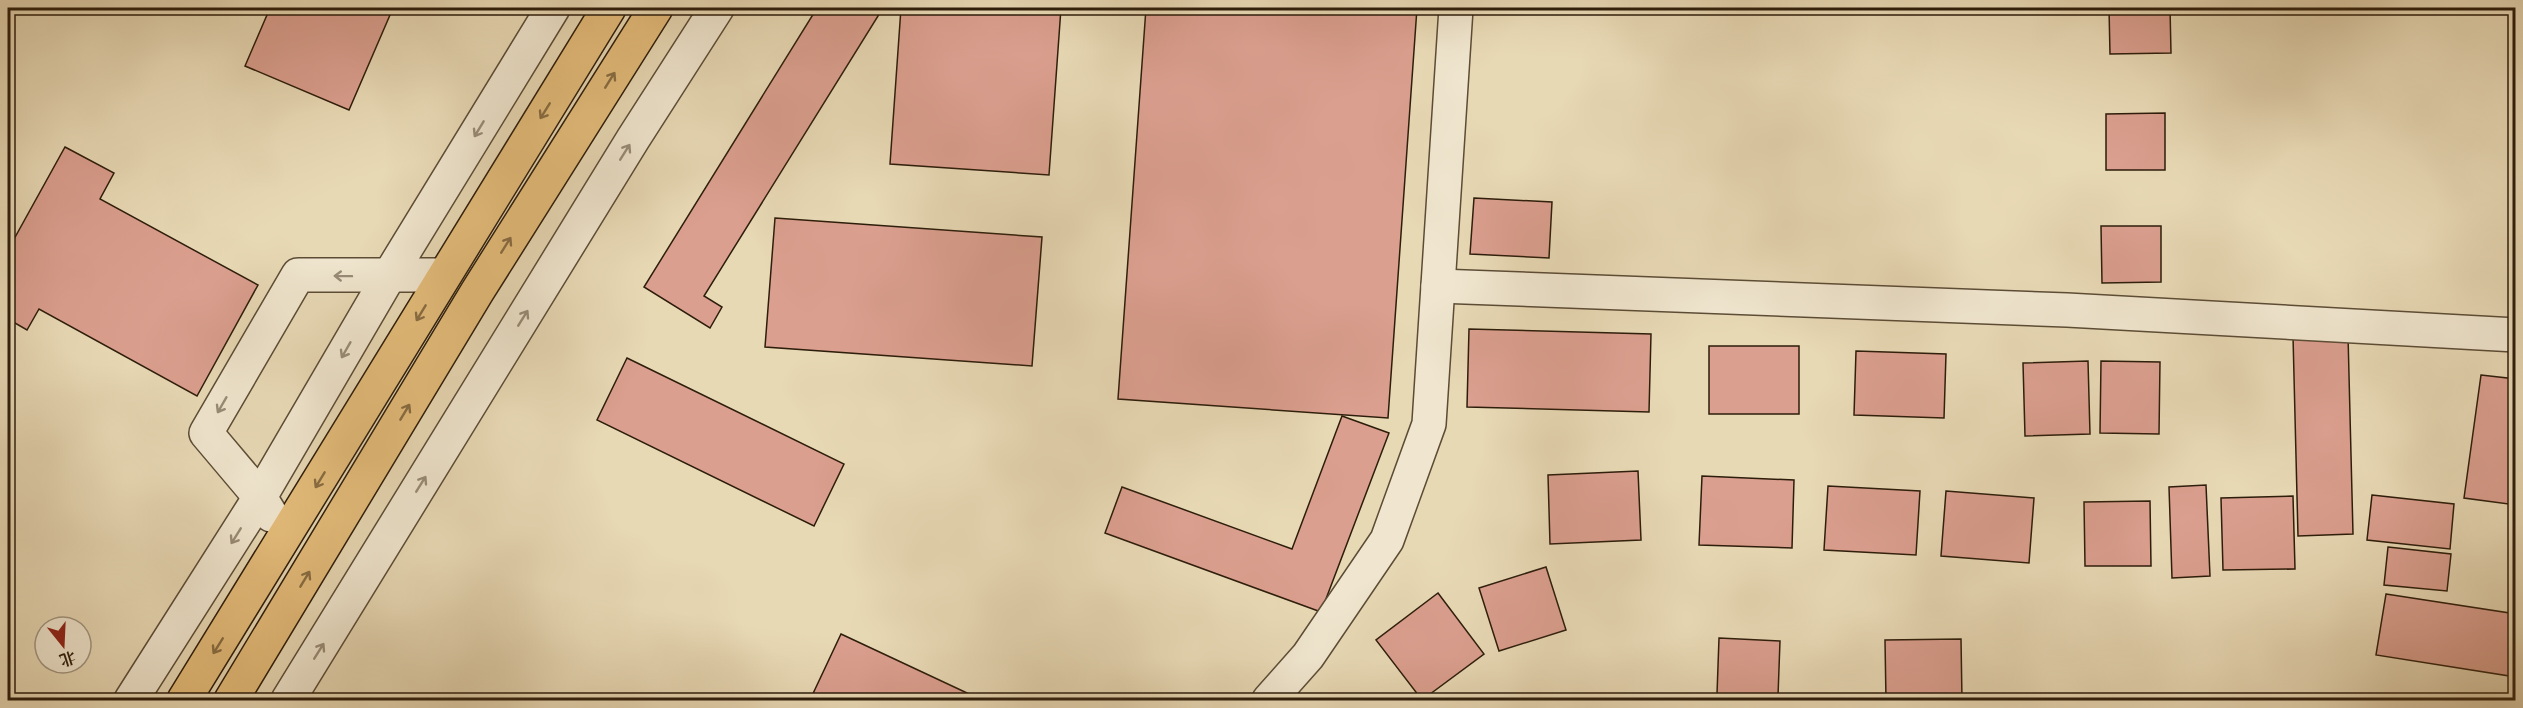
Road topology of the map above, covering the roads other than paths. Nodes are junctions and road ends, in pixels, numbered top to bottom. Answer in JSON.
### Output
{"nodes":[{"id":1,"x":553,"y":8,"type":"edge"},
{"id":2,"x":609,"y":8,"type":"edge"},
{"id":3,"x":656,"y":8,"type":"edge"},
{"id":4,"x":717,"y":8,"type":"edge"},
{"id":5,"x":1456,"y":8,"type":"edge"},
{"id":6,"x":443,"y":275,"type":"junction"},
{"id":7,"x":389,"y":276,"type":"junction"},
{"id":8,"x":1438,"y":286,"type":"junction"},
{"id":9,"x":2516,"y":335,"type":"edge"},
{"id":10,"x":260,"y":497,"type":"junction"},
{"id":11,"x":285,"y":539,"type":"junction"},
{"id":12,"x":131,"y":700,"type":"edge"},
{"id":13,"x":184,"y":700,"type":"edge"},
{"id":14,"x":231,"y":700,"type":"edge"},
{"id":15,"x":288,"y":700,"type":"edge"},
{"id":16,"x":1269,"y":700,"type":"edge"}],
"edges":[{"from":1,"to":7,"type":"street","one_way":true},
{"from":2,"to":6,"type":"main road","one_way":true},
{"from":14,"to":3,"type":"main road","one_way":true},
{"from":15,"to":4,"type":"street","one_way":true},
{"from":5,"to":8,"type":"street"},
{"from":6,"to":7,"type":"street"},
{"from":6,"to":11,"type":"main road","one_way":true},
{"from":7,"to":10,"type":"street","one_way":true},
{"from":7,"to":10,"type":"street","one_way":true},
{"from":8,"to":9,"type":"street"},
{"from":8,"to":16,"type":"street"},
{"from":10,"to":11,"type":"street"},
{"from":10,"to":12,"type":"street","one_way":true},
{"from":11,"to":13,"type":"main road","one_way":true}]}
